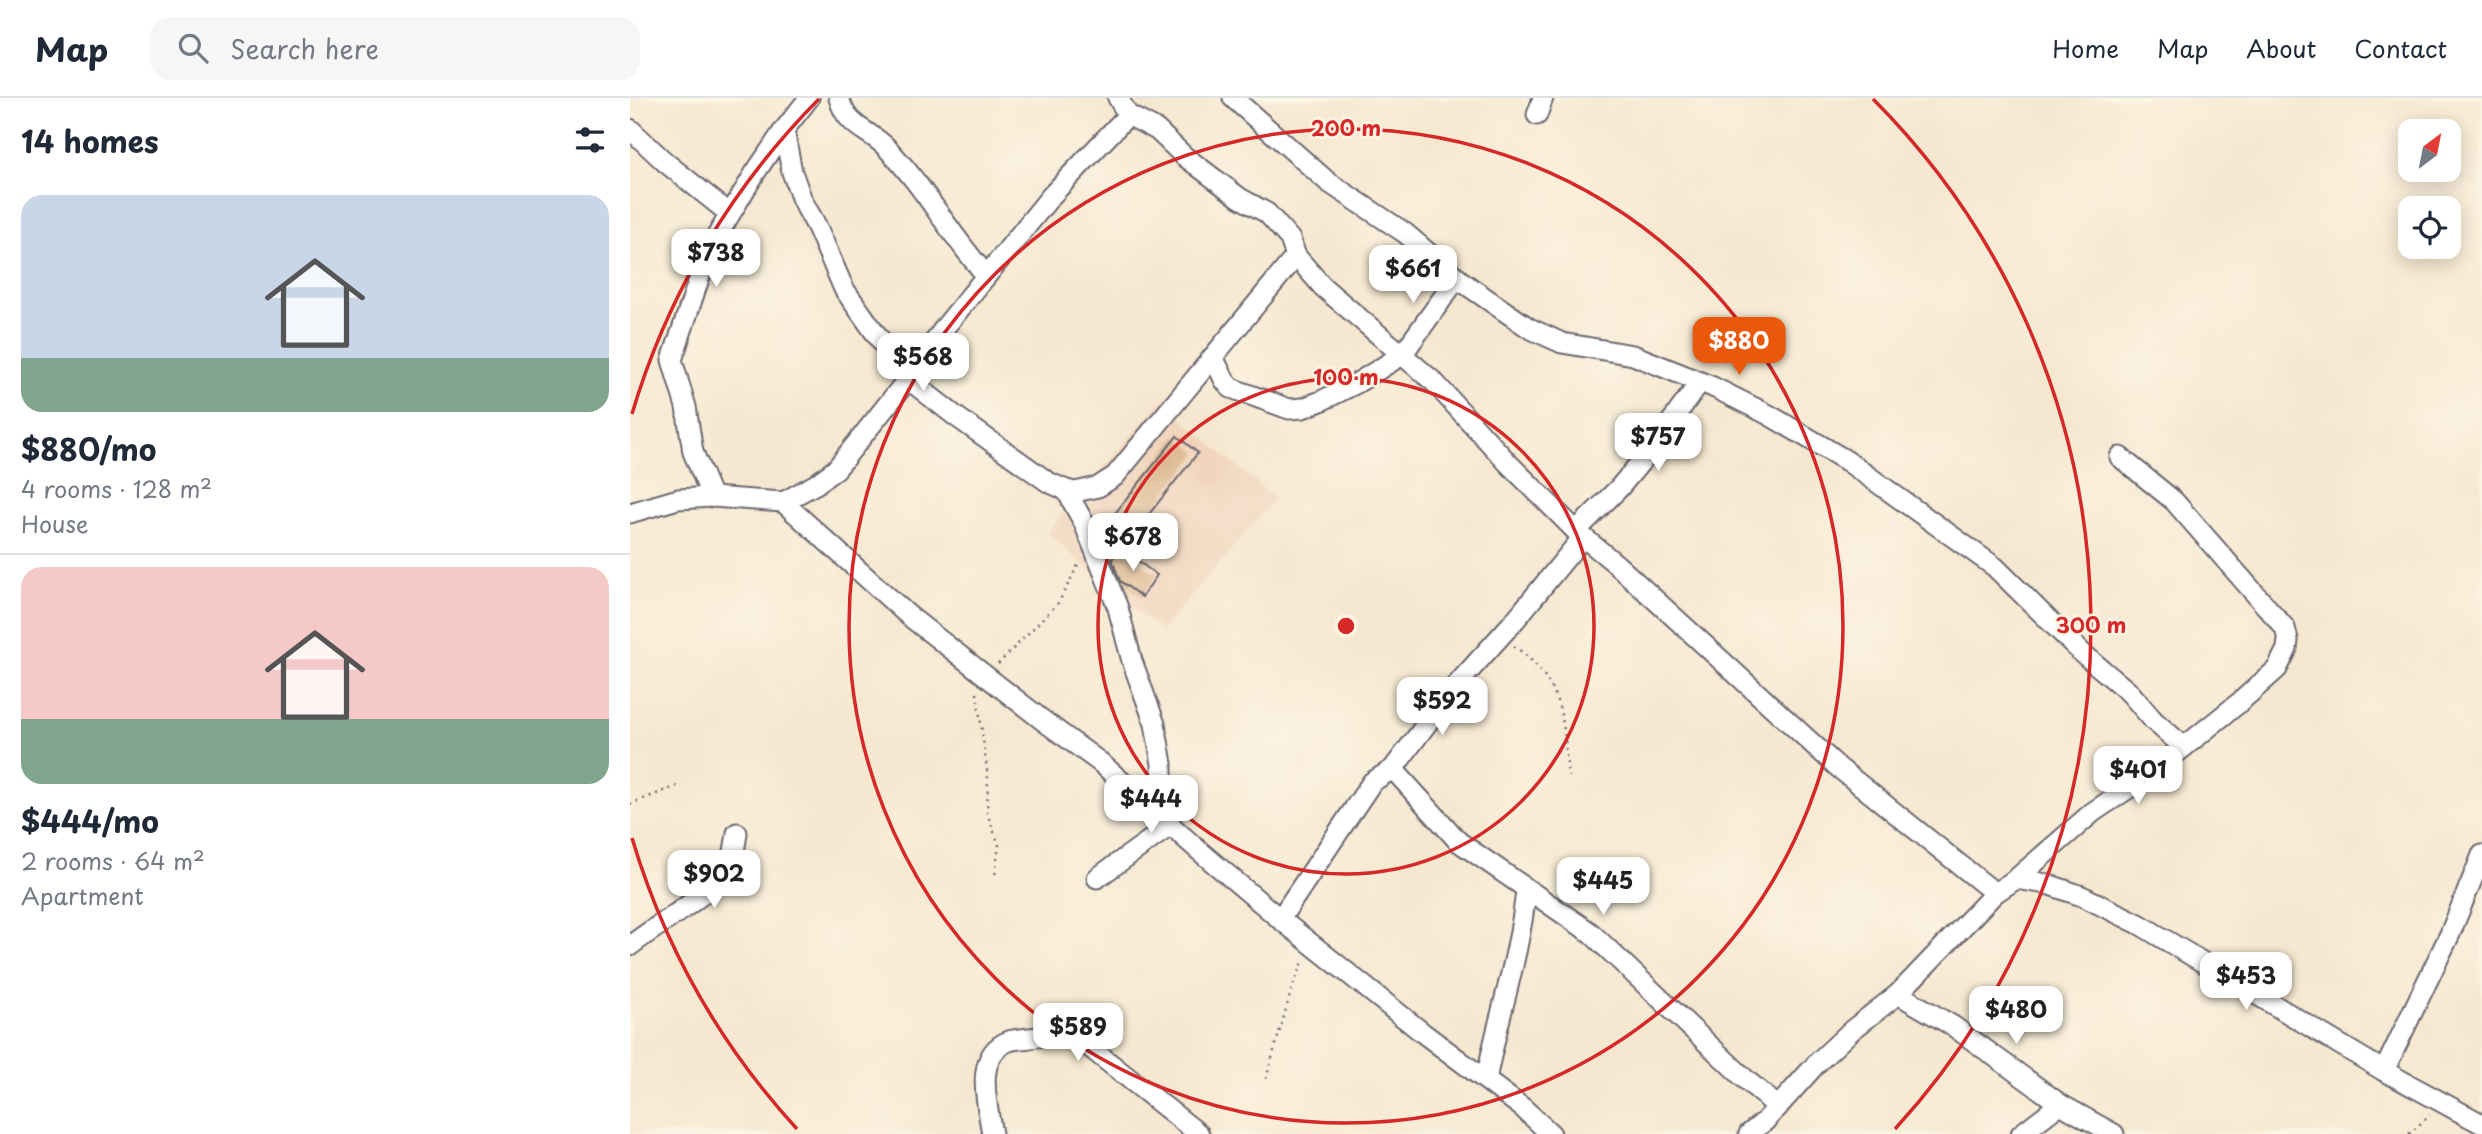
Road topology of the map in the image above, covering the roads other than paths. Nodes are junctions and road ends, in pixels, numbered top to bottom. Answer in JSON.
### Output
{"nodes":[{"id":1,"x":809,"y":98,"type":"edge"},
{"id":2,"x":839,"y":98,"type":"edge"},
{"id":3,"x":1118,"y":98,"type":"edge"},
{"id":4,"x":1233,"y":98,"type":"edge"},
{"id":5,"x":1128,"y":115,"type":"junction"},
{"id":6,"x":630,"y":129,"type":"edge"},
{"id":7,"x":784,"y":130,"type":"junction"},
{"id":8,"x":730,"y":214,"type":"junction"},
{"id":9,"x":1297,"y":256,"type":"junction"},
{"id":10,"x":986,"y":275,"type":"junction"},
{"id":11,"x":1457,"y":278,"type":"junction"},
{"id":12,"x":1402,"y":355,"type":"junction"},
{"id":13,"x":1213,"y":356,"type":"junction"},
{"id":14,"x":908,"y":379,"type":"junction"},
{"id":15,"x":1700,"y":382,"type":"junction"},
{"id":16,"x":2120,"y":457,"type":"dead end"},
{"id":17,"x":1066,"y":491,"type":"junction"},
{"id":18,"x":712,"y":496,"type":"junction"},
{"id":19,"x":783,"y":502,"type":"junction"},
{"id":20,"x":630,"y":513,"type":"edge"},
{"id":21,"x":1579,"y":534,"type":"junction"},
{"id":22,"x":2184,"y":747,"type":"junction"},
{"id":23,"x":1392,"y":769,"type":"junction"},
{"id":24,"x":1164,"y":820,"type":"junction"},
{"id":25,"x":737,"y":833,"type":"dead end"},
{"id":26,"x":2482,"y":855,"type":"edge"},
{"id":27,"x":1097,"y":878,"type":"dead end"},
{"id":28,"x":2016,"y":879,"type":"junction"},
{"id":29,"x":1526,"y":890,"type":"junction"},
{"id":30,"x":1995,"y":893,"type":"junction"},
{"id":31,"x":1280,"y":919,"type":"junction"},
{"id":32,"x":630,"y":946,"type":"edge"},
{"id":33,"x":1898,"y":994,"type":"junction"},
{"id":34,"x":2384,"y":1071,"type":"junction"},
{"id":35,"x":1486,"y":1080,"type":"junction"},
{"id":36,"x":2060,"y":1104,"type":"junction"},
{"id":37,"x":1778,"y":1107,"type":"junction"},
{"id":38,"x":2482,"y":1124,"type":"edge"},
{"id":39,"x":992,"y":1134,"type":"edge"},
{"id":40,"x":1199,"y":1134,"type":"edge"},
{"id":41,"x":1551,"y":1134,"type":"edge"},
{"id":42,"x":1749,"y":1134,"type":"edge"},
{"id":43,"x":2021,"y":1134,"type":"edge"},
{"id":44,"x":2114,"y":1134,"type":"edge"}],
"edges":[{"from":1,"to":7,"type":"street"},
{"from":2,"to":10,"type":"street"},
{"from":3,"to":5,"type":"street"},
{"from":4,"to":11,"type":"street"},
{"from":5,"to":9,"type":"street"},
{"from":5,"to":10,"type":"street"},
{"from":6,"to":8,"type":"street"},
{"from":7,"to":8,"type":"street"},
{"from":7,"to":14,"type":"street"},
{"from":8,"to":18,"type":"street"},
{"from":9,"to":12,"type":"street"},
{"from":9,"to":13,"type":"street"},
{"from":10,"to":14,"type":"street"},
{"from":11,"to":12,"type":"street"},
{"from":11,"to":15,"type":"street"},
{"from":12,"to":13,"type":"street"},
{"from":12,"to":21,"type":"street"},
{"from":13,"to":17,"type":"street"},
{"from":14,"to":17,"type":"street"},
{"from":14,"to":19,"type":"street"},
{"from":15,"to":21,"type":"street"},
{"from":15,"to":22,"type":"street"},
{"from":16,"to":22,"type":"street"},
{"from":17,"to":24,"type":"street"},
{"from":18,"to":19,"type":"street"},
{"from":18,"to":20,"type":"street"},
{"from":19,"to":24,"type":"street"},
{"from":21,"to":23,"type":"street"},
{"from":21,"to":30,"type":"street"},
{"from":22,"to":28,"type":"street"},
{"from":23,"to":29,"type":"street"},
{"from":23,"to":31,"type":"street"},
{"from":24,"to":27,"type":"street"},
{"from":24,"to":31,"type":"street"},
{"from":25,"to":32,"type":"street"},
{"from":26,"to":34,"type":"street"},
{"from":28,"to":30,"type":"street"},
{"from":28,"to":34,"type":"street"},
{"from":29,"to":35,"type":"street"},
{"from":29,"to":37,"type":"street"},
{"from":30,"to":33,"type":"street"},
{"from":31,"to":35,"type":"street"},
{"from":33,"to":36,"type":"street"},
{"from":33,"to":37,"type":"street"},
{"from":34,"to":38,"type":"street"},
{"from":35,"to":41,"type":"street"},
{"from":36,"to":43,"type":"street"},
{"from":36,"to":44,"type":"street"},
{"from":37,"to":42,"type":"street"},
{"from":39,"to":40,"type":"street"}]}
